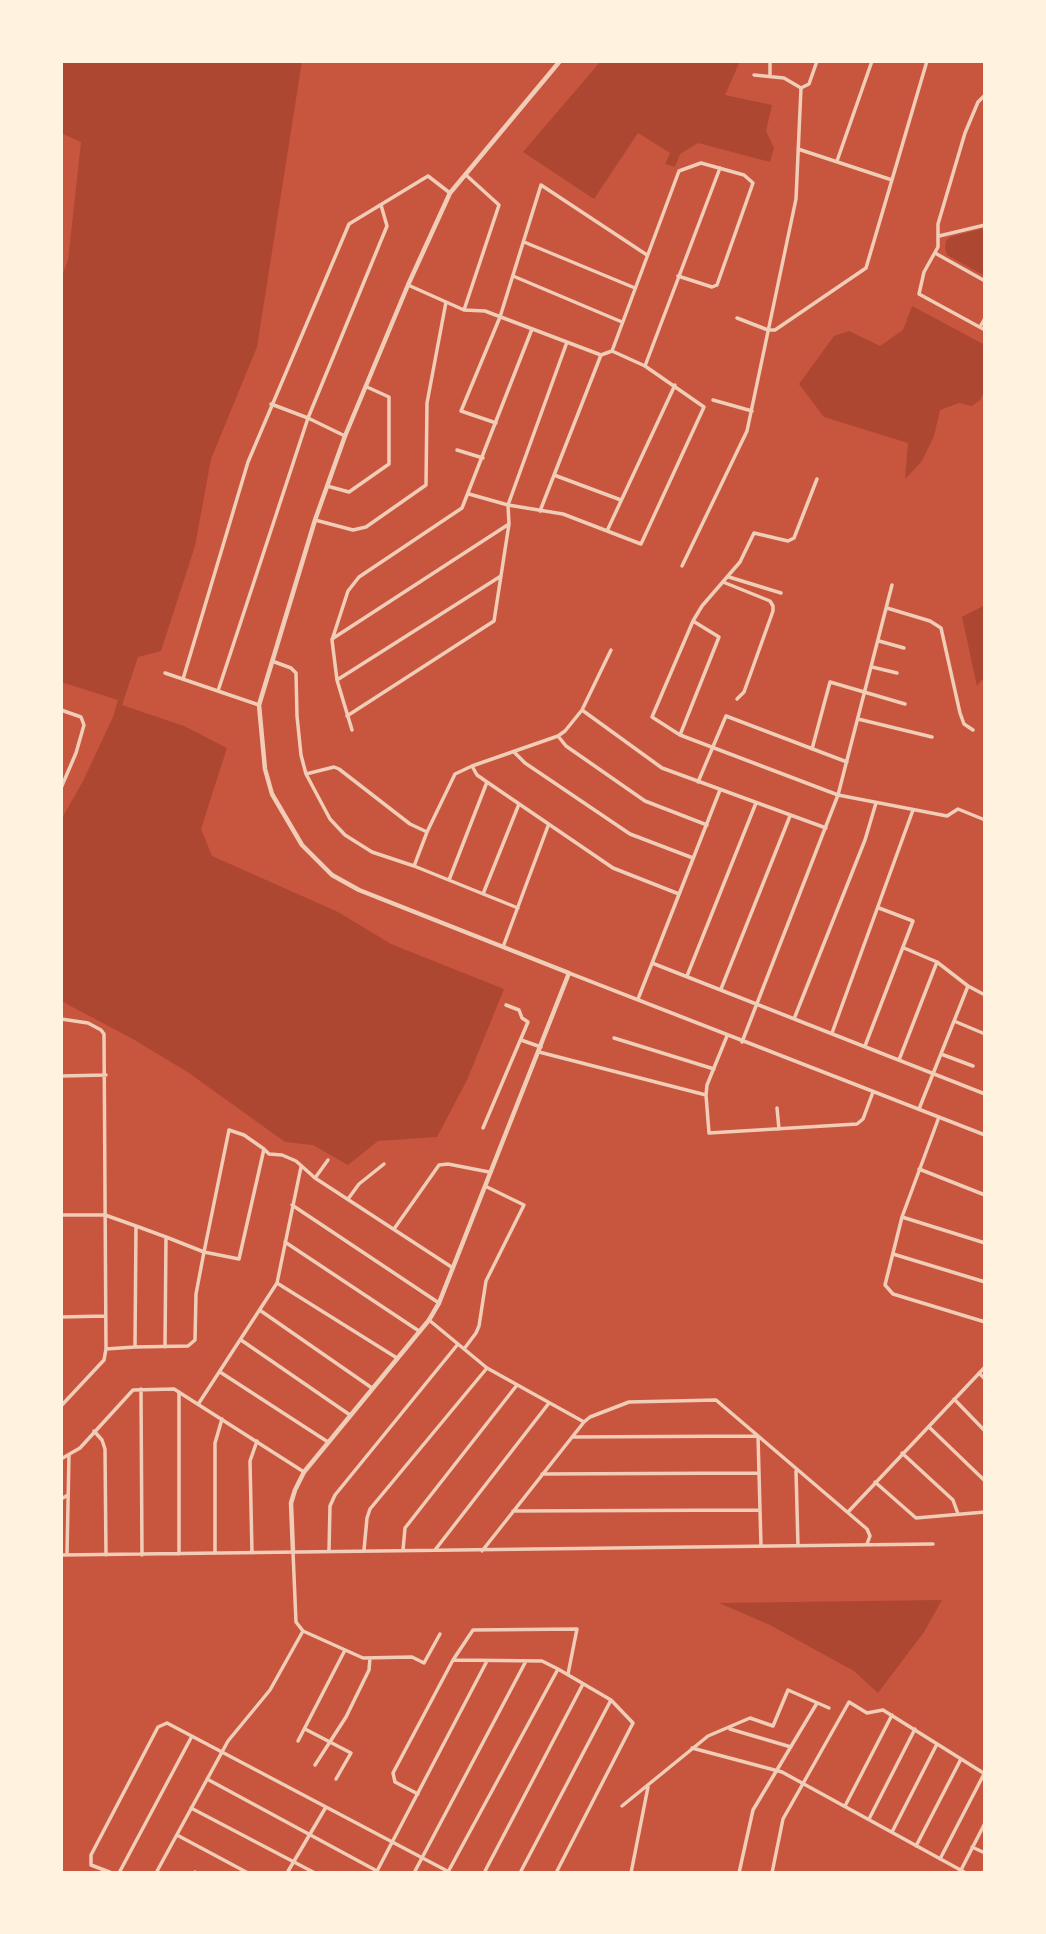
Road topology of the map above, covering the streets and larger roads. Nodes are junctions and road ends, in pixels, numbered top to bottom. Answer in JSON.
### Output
{"nodes":[{"id":1,"x":560,"y":61,"type":"edge"},
{"id":2,"x":770,"y":61,"type":"edge"},
{"id":3,"x":817,"y":61,"type":"edge"},
{"id":4,"x":872,"y":61,"type":"edge"},
{"id":5,"x":927,"y":61,"type":"edge"},
{"id":6,"x":754,"y":75,"type":"dead end"},
{"id":7,"x":770,"y":76,"type":"junction"},
{"id":8,"x":801,"y":88,"type":"junction"},
{"id":9,"x":985,"y":95,"type":"edge"},
{"id":10,"x":798,"y":149,"type":"junction"},
{"id":11,"x":837,"y":161,"type":"junction"},
{"id":12,"x":720,"y":169,"type":"junction"},
{"id":13,"x":465,"y":174,"type":"junction"},
{"id":14,"x":892,"y":180,"type":"junction"},
{"id":15,"x":450,"y":193,"type":"junction"},
{"id":16,"x":381,"y":205,"type":"junction"},
{"id":17,"x":985,"y":225,"type":"edge"},
{"id":18,"x":939,"y":236,"type":"junction"},
{"id":19,"x":523,"y":242,"type":"junction"},
{"id":20,"x":935,"y":253,"type":"junction"},
{"id":21,"x":647,"y":255,"type":"junction"},
{"id":22,"x":513,"y":276,"type":"junction"},
{"id":23,"x":678,"y":276,"type":"junction"},
{"id":24,"x":985,"y":281,"type":"edge"},
{"id":25,"x":408,"y":285,"type":"junction"},
{"id":26,"x":635,"y":288,"type":"junction"},
{"id":27,"x":446,"y":302,"type":"junction"},
{"id":28,"x":464,"y":310,"type":"junction"},
{"id":29,"x":500,"y":317,"type":"junction"},
{"id":30,"x":737,"y":318,"type":"dead end"},
{"id":31,"x":985,"y":318,"type":"edge"},
{"id":32,"x":622,"y":321,"type":"junction"},
{"id":33,"x":982,"y":328,"type":"edge"},
{"id":34,"x":532,"y":329,"type":"junction"},
{"id":35,"x":768,"y":330,"type":"junction"},
{"id":36,"x":567,"y":342,"type":"junction"},
{"id":37,"x":611,"y":351,"type":"junction"},
{"id":38,"x":601,"y":355,"type":"junction"},
{"id":39,"x":645,"y":366,"type":"junction"},
{"id":40,"x":675,"y":385,"type":"junction"},
{"id":41,"x":367,"y":387,"type":"junction"},
{"id":42,"x":713,"y":400,"type":"dead end"},
{"id":43,"x":271,"y":404,"type":"junction"},
{"id":44,"x":752,"y":411,"type":"junction"},
{"id":45,"x":308,"y":418,"type":"junction"},
{"id":46,"x":496,"y":424,"type":"junction"},
{"id":47,"x":345,"y":436,"type":"junction"},
{"id":48,"x":457,"y":450,"type":"dead end"},
{"id":49,"x":483,"y":458,"type":"junction"},
{"id":50,"x":554,"y":475,"type":"junction"},
{"id":51,"x":817,"y":479,"type":"dead end"},
{"id":52,"x":327,"y":486,"type":"junction"},
{"id":53,"x":469,"y":494,"type":"junction"},
{"id":54,"x":621,"y":500,"type":"junction"},
{"id":55,"x":508,"y":505,"type":"junction"},
{"id":56,"x":540,"y":511,"type":"junction"},
{"id":57,"x":315,"y":520,"type":"junction"},
{"id":58,"x":509,"y":524,"type":"junction"},
{"id":59,"x":607,"y":531,"type":"junction"},
{"id":60,"x":682,"y":566,"type":"dead end"},
{"id":61,"x":501,"y":576,"type":"junction"},
{"id":62,"x":729,"y":577,"type":"junction"},
{"id":63,"x":723,"y":582,"type":"junction"},
{"id":64,"x":892,"y":585,"type":"dead end"},
{"id":65,"x":781,"y":593,"type":"dead end"},
{"id":66,"x":887,"y":608,"type":"junction"},
{"id":67,"x":693,"y":621,"type":"junction"},
{"id":68,"x":332,"y":640,"type":"junction"},
{"id":69,"x":878,"y":640,"type":"junction"},
{"id":70,"x":904,"y":648,"type":"dead end"},
{"id":71,"x":611,"y":650,"type":"dead end"},
{"id":72,"x":272,"y":661,"type":"junction"},
{"id":73,"x":872,"y":666,"type":"junction"},
{"id":74,"x":165,"y":673,"type":"dead end"},
{"id":75,"x":897,"y":673,"type":"dead end"},
{"id":76,"x":183,"y":679,"type":"junction"},
{"id":77,"x":337,"y":680,"type":"junction"},
{"id":78,"x":218,"y":691,"type":"junction"},
{"id":79,"x":866,"y":693,"type":"junction"},
{"id":80,"x":737,"y":699,"type":"dead end"},
{"id":81,"x":905,"y":704,"type":"dead end"},
{"id":82,"x":259,"y":705,"type":"junction"},
{"id":83,"x":61,"y":710,"type":"edge"},
{"id":84,"x":582,"y":710,"type":"junction"},
{"id":85,"x":347,"y":716,"type":"junction"},
{"id":86,"x":858,"y":719,"type":"junction"},
{"id":87,"x":352,"y":730,"type":"dead end"},
{"id":88,"x":973,"y":730,"type":"dead end"},
{"id":89,"x":680,"y":735,"type":"junction"},
{"id":90,"x":558,"y":736,"type":"junction"},
{"id":91,"x":932,"y":737,"type":"dead end"},
{"id":92,"x":712,"y":747,"type":"junction"},
{"id":93,"x":812,"y":749,"type":"junction"},
{"id":94,"x":514,"y":752,"type":"junction"},
{"id":95,"x":847,"y":762,"type":"junction"},
{"id":96,"x":471,"y":766,"type":"junction"},
{"id":97,"x":306,"y":774,"type":"junction"},
{"id":98,"x":486,"y":782,"type":"junction"},
{"id":99,"x":698,"y":782,"type":"junction"},
{"id":100,"x":61,"y":788,"type":"edge"},
{"id":101,"x":720,"y":790,"type":"junction"},
{"id":102,"x":838,"y":795,"type":"junction"},
{"id":103,"x":756,"y":803,"type":"junction"},
{"id":104,"x":876,"y":803,"type":"junction"},
{"id":105,"x":519,"y":804,"type":"junction"},
{"id":106,"x":913,"y":810,"type":"junction"},
{"id":107,"x":791,"y":815,"type":"junction"},
{"id":108,"x":985,"y":820,"type":"edge"},
{"id":109,"x":707,"y":825,"type":"junction"},
{"id":110,"x":548,"y":826,"type":"junction"},
{"id":111,"x":826,"y":828,"type":"junction"},
{"id":112,"x":427,"y":832,"type":"junction"},
{"id":113,"x":693,"y":858,"type":"junction"},
{"id":114,"x":414,"y":866,"type":"junction"},
{"id":115,"x":449,"y":880,"type":"junction"},
{"id":116,"x":483,"y":894,"type":"junction"},
{"id":117,"x":679,"y":894,"type":"junction"},
{"id":118,"x":518,"y":908,"type":"junction"},
{"id":119,"x":879,"y":908,"type":"junction"},
{"id":120,"x":503,"y":947,"type":"junction"},
{"id":121,"x":904,"y":948,"type":"junction"},
{"id":122,"x":937,"y":962,"type":"junction"},
{"id":123,"x":652,"y":963,"type":"junction"},
{"id":124,"x":569,"y":973,"type":"junction"},
{"id":125,"x":687,"y":976,"type":"junction"},
{"id":126,"x":968,"y":986,"type":"junction"},
{"id":127,"x":721,"y":989,"type":"junction"},
{"id":128,"x":985,"y":995,"type":"edge"},
{"id":129,"x":638,"y":999,"type":"junction"},
{"id":130,"x":757,"y":1004,"type":"junction"},
{"id":131,"x":506,"y":1005,"type":"dead end"},
{"id":132,"x":61,"y":1019,"type":"edge"},
{"id":133,"x":793,"y":1019,"type":"junction"},
{"id":134,"x":954,"y":1021,"type":"junction"},
{"id":135,"x":832,"y":1033,"type":"junction"},
{"id":136,"x":985,"y":1034,"type":"edge"},
{"id":137,"x":727,"y":1036,"type":"junction"},
{"id":138,"x":614,"y":1038,"type":"dead end"},
{"id":139,"x":521,"y":1040,"type":"junction"},
{"id":140,"x":742,"y":1042,"type":"junction"},
{"id":141,"x":865,"y":1046,"type":"junction"},
{"id":142,"x":540,"y":1050,"type":"junction"},
{"id":143,"x":942,"y":1054,"type":"junction"},
{"id":144,"x":899,"y":1060,"type":"junction"},
{"id":145,"x":973,"y":1066,"type":"dead end"},
{"id":146,"x":714,"y":1069,"type":"junction"},
{"id":147,"x":934,"y":1074,"type":"junction"},
{"id":148,"x":106,"y":1075,"type":"junction"},
{"id":149,"x":61,"y":1076,"type":"edge"},
{"id":150,"x":873,"y":1091,"type":"junction"},
{"id":151,"x":985,"y":1094,"type":"edge"},
{"id":152,"x":706,"y":1095,"type":"junction"},
{"id":153,"x":777,"y":1108,"type":"dead end"},
{"id":154,"x":919,"y":1110,"type":"junction"},
{"id":155,"x":939,"y":1117,"type":"junction"},
{"id":156,"x":483,"y":1128,"type":"dead end"},
{"id":157,"x":779,"y":1129,"type":"junction"},
{"id":158,"x":985,"y":1135,"type":"edge"},
{"id":159,"x":264,"y":1149,"type":"junction"},
{"id":160,"x":328,"y":1160,"type":"dead end"},
{"id":161,"x":384,"y":1164,"type":"dead end"},
{"id":162,"x":301,"y":1167,"type":"junction"},
{"id":163,"x":919,"y":1169,"type":"junction"},
{"id":164,"x":489,"y":1172,"type":"junction"},
{"id":165,"x":315,"y":1178,"type":"junction"},
{"id":166,"x":484,"y":1186,"type":"junction"},
{"id":167,"x":985,"y":1195,"type":"edge"},
{"id":168,"x":348,"y":1199,"type":"junction"},
{"id":169,"x":292,"y":1205,"type":"junction"},
{"id":170,"x":61,"y":1214,"type":"edge"},
{"id":171,"x":105,"y":1214,"type":"junction"},
{"id":172,"x":902,"y":1217,"type":"junction"},
{"id":173,"x":136,"y":1226,"type":"junction"},
{"id":174,"x":394,"y":1229,"type":"junction"},
{"id":175,"x":166,"y":1237,"type":"junction"},
{"id":176,"x":285,"y":1242,"type":"junction"},
{"id":177,"x":985,"y":1242,"type":"edge"},
{"id":178,"x":204,"y":1251,"type":"junction"},
{"id":179,"x":893,"y":1254,"type":"junction"},
{"id":180,"x":453,"y":1268,"type":"junction"},
{"id":181,"x":985,"y":1282,"type":"edge"},
{"id":182,"x":277,"y":1283,"type":"junction"},
{"id":183,"x":439,"y":1303,"type":"junction"},
{"id":184,"x":261,"y":1311,"type":"junction"},
{"id":185,"x":105,"y":1316,"type":"junction"},
{"id":186,"x":61,"y":1317,"type":"edge"},
{"id":187,"x":429,"y":1320,"type":"junction"},
{"id":188,"x":985,"y":1322,"type":"edge"},
{"id":189,"x":419,"y":1331,"type":"junction"},
{"id":190,"x":241,"y":1340,"type":"junction"},
{"id":191,"x":458,"y":1344,"type":"junction"},
{"id":192,"x":135,"y":1347,"type":"junction"},
{"id":193,"x":165,"y":1347,"type":"junction"},
{"id":194,"x":106,"y":1349,"type":"junction"},
{"id":195,"x":464,"y":1349,"type":"junction"},
{"id":196,"x":397,"y":1358,"type":"junction"},
{"id":197,"x":487,"y":1367,"type":"junction"},
{"id":198,"x":985,"y":1367,"type":"edge"},
{"id":199,"x":220,"y":1372,"type":"junction"},
{"id":200,"x":979,"y":1373,"type":"junction"},
{"id":201,"x":985,"y":1378,"type":"edge"},
{"id":202,"x":517,"y":1385,"type":"junction"},
{"id":203,"x":141,"y":1388,"type":"junction"},
{"id":204,"x":372,"y":1388,"type":"junction"},
{"id":205,"x":179,"y":1392,"type":"junction"},
{"id":206,"x":954,"y":1399,"type":"junction"},
{"id":207,"x":199,"y":1403,"type":"junction"},
{"id":208,"x":549,"y":1403,"type":"junction"},
{"id":209,"x":61,"y":1406,"type":"edge"},
{"id":210,"x":350,"y":1415,"type":"junction"},
{"id":211,"x":222,"y":1419,"type":"junction"},
{"id":212,"x":584,"y":1422,"type":"junction"},
{"id":213,"x":928,"y":1426,"type":"junction"},
{"id":214,"x":94,"y":1431,"type":"junction"},
{"id":215,"x":985,"y":1431,"type":"edge"},
{"id":216,"x":758,"y":1436,"type":"junction"},
{"id":217,"x":572,"y":1437,"type":"junction"},
{"id":218,"x":257,"y":1441,"type":"junction"},
{"id":219,"x":328,"y":1442,"type":"junction"},
{"id":220,"x":902,"y":1453,"type":"junction"},
{"id":221,"x":69,"y":1455,"type":"junction"},
{"id":222,"x":61,"y":1459,"type":"edge"},
{"id":223,"x":796,"y":1470,"type":"junction"},
{"id":224,"x":304,"y":1472,"type":"junction"},
{"id":225,"x":759,"y":1473,"type":"junction"},
{"id":226,"x":542,"y":1474,"type":"junction"},
{"id":227,"x":875,"y":1482,"type":"junction"},
{"id":228,"x":985,"y":1482,"type":"edge"},
{"id":229,"x":68,"y":1495,"type":"junction"},
{"id":230,"x":61,"y":1499,"type":"edge"},
{"id":231,"x":760,"y":1510,"type":"junction"},
{"id":232,"x":513,"y":1511,"type":"junction"},
{"id":233,"x":848,"y":1512,"type":"junction"},
{"id":234,"x":985,"y":1512,"type":"edge"},
{"id":235,"x":958,"y":1514,"type":"junction"},
{"id":236,"x":867,"y":1544,"type":"junction"},
{"id":237,"x":933,"y":1544,"type":"dead end"},
{"id":238,"x":761,"y":1546,"type":"junction"},
{"id":239,"x":798,"y":1546,"type":"junction"},
{"id":240,"x":403,"y":1550,"type":"junction"},
{"id":241,"x":435,"y":1550,"type":"junction"},
{"id":242,"x":329,"y":1551,"type":"junction"},
{"id":243,"x":365,"y":1551,"type":"junction"},
{"id":244,"x":482,"y":1551,"type":"junction"},
{"id":245,"x":293,"y":1552,"type":"junction"},
{"id":246,"x":215,"y":1553,"type":"junction"},
{"id":247,"x":252,"y":1553,"type":"junction"},
{"id":248,"x":179,"y":1554,"type":"junction"},
{"id":249,"x":61,"y":1555,"type":"edge"},
{"id":250,"x":67,"y":1555,"type":"junction"},
{"id":251,"x":106,"y":1555,"type":"junction"},
{"id":252,"x":142,"y":1555,"type":"junction"},
{"id":253,"x":303,"y":1631,"type":"junction"},
{"id":254,"x":440,"y":1634,"type":"dead end"},
{"id":255,"x":344,"y":1652,"type":"junction"},
{"id":256,"x":370,"y":1658,"type":"junction"},
{"id":257,"x":453,"y":1660,"type":"junction"},
{"id":258,"x":488,"y":1661,"type":"junction"},
{"id":259,"x":526,"y":1661,"type":"junction"},
{"id":260,"x":558,"y":1669,"type":"junction"},
{"id":261,"x":568,"y":1675,"type":"junction"},
{"id":262,"x":583,"y":1684,"type":"junction"},
{"id":263,"x":611,"y":1700,"type":"junction"},
{"id":264,"x":817,"y":1703,"type":"junction"},
{"id":265,"x":830,"y":1708,"type":"dead end"},
{"id":266,"x":892,"y":1715,"type":"junction"},
{"id":267,"x":728,"y":1728,"type":"junction"},
{"id":268,"x":304,"y":1729,"type":"junction"},
{"id":269,"x":915,"y":1730,"type":"junction"},
{"id":270,"x":191,"y":1736,"type":"junction"},
{"id":271,"x":298,"y":1741,"type":"dead end"},
{"id":272,"x":331,"y":1742,"type":"junction"},
{"id":273,"x":937,"y":1744,"type":"junction"},
{"id":274,"x":792,"y":1747,"type":"junction"},
{"id":275,"x":692,"y":1748,"type":"junction"},
{"id":276,"x":222,"y":1752,"type":"junction"},
{"id":277,"x":961,"y":1759,"type":"junction"},
{"id":278,"x":315,"y":1765,"type":"dead end"},
{"id":279,"x":776,"y":1770,"type":"junction"},
{"id":280,"x":984,"y":1774,"type":"edge"},
{"id":281,"x":207,"y":1779,"type":"junction"},
{"id":282,"x":336,"y":1779,"type":"dead end"},
{"id":283,"x":804,"y":1783,"type":"junction"},
{"id":284,"x":648,"y":1785,"type":"junction"},
{"id":285,"x":418,"y":1794,"type":"junction"},
{"id":286,"x":622,"y":1806,"type":"dead end"},
{"id":287,"x":845,"y":1806,"type":"junction"},
{"id":288,"x":326,"y":1807,"type":"junction"},
{"id":289,"x":191,"y":1808,"type":"junction"},
{"id":290,"x":869,"y":1819,"type":"junction"},
{"id":291,"x":985,"y":1823,"type":"edge"},
{"id":292,"x":892,"y":1832,"type":"junction"},
{"id":293,"x":310,"y":1834,"type":"junction"},
{"id":294,"x":177,"y":1835,"type":"junction"},
{"id":295,"x":393,"y":1842,"type":"junction"},
{"id":296,"x":916,"y":1846,"type":"junction"},
{"id":297,"x":972,"y":1847,"type":"junction"},
{"id":298,"x":985,"y":1853,"type":"edge"},
{"id":299,"x":422,"y":1857,"type":"junction"},
{"id":300,"x":940,"y":1859,"type":"junction"},
{"id":301,"x":294,"y":1861,"type":"junction"},
{"id":302,"x":961,"y":1870,"type":"junction"},
{"id":303,"x":377,"y":1872,"type":"edge"},
{"id":304,"x":449,"y":1872,"type":"edge"},
{"id":305,"x":112,"y":1873,"type":"edge"},
{"id":306,"x":119,"y":1873,"type":"edge"},
{"id":307,"x":156,"y":1873,"type":"edge"},
{"id":308,"x":248,"y":1873,"type":"edge"},
{"id":309,"x":287,"y":1873,"type":"edge"},
{"id":310,"x":315,"y":1873,"type":"edge"},
{"id":311,"x":414,"y":1873,"type":"edge"},
{"id":312,"x":484,"y":1873,"type":"edge"},
{"id":313,"x":520,"y":1873,"type":"edge"},
{"id":314,"x":556,"y":1873,"type":"edge"},
{"id":315,"x":631,"y":1873,"type":"edge"},
{"id":316,"x":739,"y":1873,"type":"edge"},
{"id":317,"x":772,"y":1873,"type":"edge"},
{"id":318,"x":967,"y":1873,"type":"edge"}],
"edges":[{"from":1,"to":13,"type":"street"},
{"from":2,"to":7,"type":"street"},
{"from":3,"to":8,"type":"street"},
{"from":4,"to":11,"type":"street"},
{"from":5,"to":14,"type":"street"},
{"from":6,"to":7,"type":"street"},
{"from":7,"to":8,"type":"street"},
{"from":8,"to":10,"type":"street"},
{"from":9,"to":18,"type":"street"},
{"from":10,"to":11,"type":"street"},
{"from":10,"to":35,"type":"street"},
{"from":11,"to":14,"type":"street"},
{"from":12,"to":21,"type":"street"},
{"from":12,"to":23,"type":"street"},
{"from":12,"to":23,"type":"street"},
{"from":13,"to":15,"type":"street"},
{"from":13,"to":28,"type":"street"},
{"from":14,"to":35,"type":"street"},
{"from":15,"to":16,"type":"street"},
{"from":15,"to":25,"type":"street"},
{"from":16,"to":43,"type":"street"},
{"from":16,"to":45,"type":"street"},
{"from":17,"to":18,"type":"street"},
{"from":18,"to":20,"type":"street"},
{"from":19,"to":21,"type":"street"},
{"from":19,"to":22,"type":"street"},
{"from":19,"to":26,"type":"street"},
{"from":20,"to":24,"type":"street"},
{"from":20,"to":33,"type":"street"},
{"from":21,"to":26,"type":"street"},
{"from":22,"to":29,"type":"street"},
{"from":22,"to":32,"type":"street"},
{"from":23,"to":39,"type":"street"},
{"from":25,"to":27,"type":"street"},
{"from":25,"to":41,"type":"street"},
{"from":26,"to":32,"type":"street"},
{"from":27,"to":28,"type":"street"},
{"from":27,"to":57,"type":"street"},
{"from":28,"to":29,"type":"street"},
{"from":29,"to":34,"type":"street"},
{"from":29,"to":46,"type":"street"},
{"from":30,"to":35,"type":"street"},
{"from":31,"to":33,"type":"street"},
{"from":32,"to":37,"type":"street"},
{"from":34,"to":36,"type":"street"},
{"from":34,"to":46,"type":"street"},
{"from":35,"to":44,"type":"street"},
{"from":36,"to":38,"type":"street"},
{"from":36,"to":55,"type":"street"},
{"from":37,"to":38,"type":"street"},
{"from":37,"to":39,"type":"street"},
{"from":38,"to":50,"type":"street"},
{"from":39,"to":40,"type":"street"},
{"from":40,"to":54,"type":"street"},
{"from":40,"to":59,"type":"street"},
{"from":41,"to":47,"type":"street"},
{"from":41,"to":52,"type":"street"},
{"from":42,"to":44,"type":"street"},
{"from":43,"to":45,"type":"street"},
{"from":43,"to":76,"type":"street"},
{"from":44,"to":60,"type":"street"},
{"from":45,"to":47,"type":"street"},
{"from":45,"to":78,"type":"street"},
{"from":46,"to":49,"type":"street"},
{"from":47,"to":52,"type":"street"},
{"from":48,"to":49,"type":"street"},
{"from":49,"to":53,"type":"street"},
{"from":50,"to":54,"type":"street"},
{"from":50,"to":56,"type":"street"},
{"from":51,"to":62,"type":"street"},
{"from":52,"to":57,"type":"street"},
{"from":53,"to":55,"type":"street"},
{"from":53,"to":68,"type":"street"},
{"from":54,"to":59,"type":"street"},
{"from":55,"to":56,"type":"street"},
{"from":55,"to":58,"type":"street"},
{"from":56,"to":59,"type":"street"},
{"from":57,"to":72,"type":"street"},
{"from":58,"to":61,"type":"street"},
{"from":58,"to":68,"type":"street"},
{"from":61,"to":77,"type":"street"},
{"from":61,"to":85,"type":"street"},
{"from":62,"to":63,"type":"street"},
{"from":62,"to":65,"type":"street"},
{"from":63,"to":67,"type":"street"},
{"from":63,"to":80,"type":"street"},
{"from":64,"to":66,"type":"street"},
{"from":66,"to":69,"type":"street"},
{"from":66,"to":88,"type":"street"},
{"from":67,"to":89,"type":"street"},
{"from":67,"to":89,"type":"street"},
{"from":68,"to":77,"type":"street"},
{"from":69,"to":70,"type":"street"},
{"from":69,"to":73,"type":"street"},
{"from":71,"to":84,"type":"street"},
{"from":72,"to":82,"type":"street"},
{"from":72,"to":97,"type":"street"},
{"from":73,"to":75,"type":"street"},
{"from":73,"to":79,"type":"street"},
{"from":74,"to":76,"type":"street"},
{"from":76,"to":78,"type":"street"},
{"from":77,"to":85,"type":"street"},
{"from":78,"to":82,"type":"street"},
{"from":79,"to":81,"type":"street"},
{"from":79,"to":86,"type":"street"},
{"from":79,"to":93,"type":"street"},
{"from":82,"to":120,"type":"street"},
{"from":83,"to":100,"type":"street"},
{"from":84,"to":90,"type":"street"},
{"from":84,"to":99,"type":"street"},
{"from":85,"to":87,"type":"street"},
{"from":86,"to":91,"type":"street"},
{"from":86,"to":95,"type":"street"},
{"from":89,"to":92,"type":"street"},
{"from":90,"to":94,"type":"street"},
{"from":90,"to":109,"type":"street"},
{"from":92,"to":93,"type":"street"},
{"from":92,"to":99,"type":"street"},
{"from":92,"to":102,"type":"street"},
{"from":93,"to":95,"type":"street"},
{"from":94,"to":96,"type":"street"},
{"from":94,"to":113,"type":"street"},
{"from":95,"to":102,"type":"street"},
{"from":96,"to":98,"type":"street"},
{"from":96,"to":112,"type":"street"},
{"from":97,"to":112,"type":"street"},
{"from":97,"to":114,"type":"street"},
{"from":98,"to":105,"type":"street"},
{"from":98,"to":115,"type":"street"},
{"from":99,"to":101,"type":"street"},
{"from":101,"to":103,"type":"street"},
{"from":101,"to":109,"type":"street"},
{"from":102,"to":104,"type":"street"},
{"from":102,"to":111,"type":"street"},
{"from":103,"to":107,"type":"street"},
{"from":103,"to":125,"type":"street"},
{"from":104,"to":106,"type":"street"},
{"from":104,"to":133,"type":"street"},
{"from":105,"to":110,"type":"street"},
{"from":105,"to":116,"type":"street"},
{"from":106,"to":108,"type":"street"},
{"from":106,"to":119,"type":"street"},
{"from":107,"to":111,"type":"street"},
{"from":107,"to":127,"type":"street"},
{"from":109,"to":113,"type":"street"},
{"from":110,"to":117,"type":"street"},
{"from":110,"to":118,"type":"street"},
{"from":111,"to":130,"type":"street"},
{"from":112,"to":114,"type":"street"},
{"from":113,"to":117,"type":"street"},
{"from":114,"to":115,"type":"street"},
{"from":115,"to":116,"type":"street"},
{"from":116,"to":118,"type":"street"},
{"from":117,"to":123,"type":"street"},
{"from":118,"to":120,"type":"street"},
{"from":119,"to":121,"type":"street"},
{"from":119,"to":135,"type":"street"},
{"from":120,"to":124,"type":"street"},
{"from":121,"to":122,"type":"street"},
{"from":121,"to":141,"type":"street"},
{"from":122,"to":126,"type":"street"},
{"from":122,"to":144,"type":"street"},
{"from":123,"to":125,"type":"street"},
{"from":123,"to":129,"type":"street"},
{"from":124,"to":129,"type":"street"},
{"from":124,"to":142,"type":"street"},
{"from":125,"to":127,"type":"street"},
{"from":126,"to":128,"type":"street"},
{"from":126,"to":134,"type":"street"},
{"from":127,"to":130,"type":"street"},
{"from":129,"to":137,"type":"street"},
{"from":130,"to":133,"type":"street"},
{"from":130,"to":140,"type":"street"},
{"from":131,"to":139,"type":"street"},
{"from":132,"to":148,"type":"street"},
{"from":133,"to":135,"type":"street"},
{"from":134,"to":136,"type":"street"},
{"from":134,"to":143,"type":"street"},
{"from":135,"to":141,"type":"street"},
{"from":137,"to":140,"type":"street"},
{"from":137,"to":146,"type":"street"},
{"from":138,"to":146,"type":"street"},
{"from":139,"to":142,"type":"street"},
{"from":139,"to":156,"type":"street"},
{"from":140,"to":150,"type":"street"},
{"from":141,"to":144,"type":"street"},
{"from":142,"to":152,"type":"street"},
{"from":142,"to":164,"type":"street"},
{"from":143,"to":145,"type":"street"},
{"from":143,"to":147,"type":"street"},
{"from":144,"to":147,"type":"street"},
{"from":146,"to":152,"type":"street"},
{"from":147,"to":151,"type":"street"},
{"from":147,"to":154,"type":"street"},
{"from":148,"to":149,"type":"street"},
{"from":148,"to":171,"type":"street"},
{"from":150,"to":154,"type":"street"},
{"from":150,"to":157,"type":"street"},
{"from":152,"to":157,"type":"street"},
{"from":153,"to":157,"type":"street"},
{"from":154,"to":155,"type":"street"},
{"from":155,"to":158,"type":"street"},
{"from":155,"to":163,"type":"street"},
{"from":159,"to":162,"type":"street"},
{"from":159,"to":178,"type":"street"},
{"from":159,"to":178,"type":"street"},
{"from":160,"to":165,"type":"street"},
{"from":161,"to":168,"type":"street"},
{"from":162,"to":165,"type":"street"},
{"from":162,"to":169,"type":"street"},
{"from":163,"to":167,"type":"street"},
{"from":163,"to":172,"type":"street"},
{"from":164,"to":166,"type":"street"},
{"from":164,"to":174,"type":"street"},
{"from":165,"to":168,"type":"street"},
{"from":166,"to":180,"type":"street"},
{"from":166,"to":195,"type":"street"},
{"from":168,"to":174,"type":"street"},
{"from":169,"to":176,"type":"street"},
{"from":169,"to":183,"type":"street"},
{"from":170,"to":171,"type":"street"},
{"from":171,"to":173,"type":"street"},
{"from":171,"to":185,"type":"street"},
{"from":172,"to":177,"type":"street"},
{"from":172,"to":179,"type":"street"},
{"from":173,"to":175,"type":"street"},
{"from":173,"to":192,"type":"street"},
{"from":174,"to":180,"type":"street"},
{"from":175,"to":178,"type":"street"},
{"from":175,"to":193,"type":"street"},
{"from":176,"to":182,"type":"street"},
{"from":176,"to":189,"type":"street"},
{"from":178,"to":193,"type":"street"},
{"from":179,"to":181,"type":"street"},
{"from":179,"to":188,"type":"street"},
{"from":180,"to":183,"type":"street"},
{"from":182,"to":184,"type":"street"},
{"from":182,"to":196,"type":"street"},
{"from":183,"to":187,"type":"street"},
{"from":184,"to":190,"type":"street"},
{"from":184,"to":204,"type":"street"},
{"from":185,"to":186,"type":"street"},
{"from":185,"to":194,"type":"street"},
{"from":187,"to":189,"type":"street"},
{"from":187,"to":191,"type":"street"},
{"from":189,"to":196,"type":"street"},
{"from":190,"to":199,"type":"street"},
{"from":190,"to":210,"type":"street"},
{"from":191,"to":195,"type":"street"},
{"from":191,"to":242,"type":"street"},
{"from":192,"to":193,"type":"street"},
{"from":192,"to":194,"type":"street"},
{"from":194,"to":209,"type":"street"},
{"from":195,"to":197,"type":"street"},
{"from":196,"to":204,"type":"street"},
{"from":197,"to":202,"type":"street"},
{"from":197,"to":243,"type":"street"},
{"from":198,"to":200,"type":"street"},
{"from":199,"to":207,"type":"street"},
{"from":199,"to":219,"type":"street"},
{"from":200,"to":201,"type":"street"},
{"from":200,"to":206,"type":"street"},
{"from":202,"to":208,"type":"street"},
{"from":202,"to":240,"type":"street"},
{"from":203,"to":205,"type":"street"},
{"from":203,"to":214,"type":"street"},
{"from":203,"to":252,"type":"street"},
{"from":204,"to":210,"type":"street"},
{"from":205,"to":207,"type":"street"},
{"from":205,"to":248,"type":"street"},
{"from":206,"to":213,"type":"street"},
{"from":206,"to":215,"type":"street"},
{"from":207,"to":211,"type":"street"},
{"from":208,"to":212,"type":"street"},
{"from":208,"to":241,"type":"street"},
{"from":210,"to":219,"type":"street"},
{"from":211,"to":218,"type":"street"},
{"from":211,"to":246,"type":"street"},
{"from":212,"to":216,"type":"street"},
{"from":212,"to":217,"type":"street"},
{"from":213,"to":220,"type":"street"},
{"from":213,"to":228,"type":"street"},
{"from":214,"to":221,"type":"street"},
{"from":214,"to":251,"type":"street"},
{"from":216,"to":217,"type":"street"},
{"from":216,"to":223,"type":"street"},
{"from":216,"to":225,"type":"street"},
{"from":217,"to":226,"type":"street"},
{"from":218,"to":224,"type":"street"},
{"from":218,"to":247,"type":"street"},
{"from":219,"to":224,"type":"street"},
{"from":220,"to":227,"type":"street"},
{"from":220,"to":235,"type":"street"},
{"from":221,"to":222,"type":"street"},
{"from":221,"to":229,"type":"street"},
{"from":223,"to":233,"type":"street"},
{"from":223,"to":239,"type":"street"},
{"from":224,"to":245,"type":"street"},
{"from":225,"to":226,"type":"street"},
{"from":225,"to":231,"type":"street"},
{"from":226,"to":232,"type":"street"},
{"from":227,"to":233,"type":"street"},
{"from":227,"to":235,"type":"street"},
{"from":229,"to":230,"type":"street"},
{"from":229,"to":250,"type":"street"},
{"from":231,"to":232,"type":"street"},
{"from":231,"to":238,"type":"street"},
{"from":232,"to":244,"type":"street"},
{"from":233,"to":236,"type":"street"},
{"from":234,"to":235,"type":"street"},
{"from":236,"to":237,"type":"street"},
{"from":236,"to":239,"type":"street"},
{"from":238,"to":239,"type":"street"},
{"from":238,"to":244,"type":"street"},
{"from":240,"to":241,"type":"street"},
{"from":240,"to":243,"type":"street"},
{"from":241,"to":244,"type":"street"},
{"from":242,"to":243,"type":"street"},
{"from":242,"to":245,"type":"street"},
{"from":245,"to":247,"type":"street"},
{"from":245,"to":253,"type":"street"},
{"from":246,"to":247,"type":"street"},
{"from":246,"to":248,"type":"street"},
{"from":248,"to":252,"type":"street"},
{"from":249,"to":250,"type":"street"},
{"from":250,"to":251,"type":"street"},
{"from":251,"to":252,"type":"street"},
{"from":253,"to":255,"type":"street"},
{"from":253,"to":276,"type":"street"},
{"from":254,"to":256,"type":"street"},
{"from":255,"to":256,"type":"street"},
{"from":255,"to":268,"type":"street"},
{"from":256,"to":272,"type":"street"},
{"from":257,"to":258,"type":"street"},
{"from":257,"to":261,"type":"street"},
{"from":257,"to":285,"type":"street"},
{"from":258,"to":259,"type":"street"},
{"from":258,"to":285,"type":"street"},
{"from":259,"to":260,"type":"street"},
{"from":259,"to":299,"type":"street"},
{"from":260,"to":261,"type":"street"},
{"from":260,"to":304,"type":"street"},
{"from":261,"to":262,"type":"street"},
{"from":262,"to":263,"type":"street"},
{"from":262,"to":312,"type":"street"},
{"from":263,"to":313,"type":"street"},
{"from":263,"to":314,"type":"street"},
{"from":264,"to":265,"type":"street"},
{"from":264,"to":267,"type":"street"},
{"from":264,"to":274,"type":"street"},
{"from":266,"to":269,"type":"street"},
{"from":266,"to":283,"type":"street"},
{"from":266,"to":287,"type":"street"},
{"from":267,"to":274,"type":"street"},
{"from":267,"to":275,"type":"street"},
{"from":268,"to":271,"type":"street"},
{"from":268,"to":272,"type":"street"},
{"from":269,"to":273,"type":"street"},
{"from":269,"to":290,"type":"street"},
{"from":270,"to":276,"type":"street"},
{"from":270,"to":305,"type":"street"},
{"from":270,"to":306,"type":"street"},
{"from":272,"to":278,"type":"street"},
{"from":272,"to":282,"type":"street"},
{"from":273,"to":277,"type":"street"},
{"from":273,"to":292,"type":"street"},
{"from":274,"to":279,"type":"street"},
{"from":275,"to":279,"type":"street"},
{"from":275,"to":284,"type":"street"},
{"from":276,"to":281,"type":"street"},
{"from":276,"to":288,"type":"street"},
{"from":277,"to":280,"type":"street"},
{"from":277,"to":296,"type":"street"},
{"from":279,"to":283,"type":"street"},
{"from":279,"to":316,"type":"street"},
{"from":280,"to":300,"type":"street"},
{"from":281,"to":289,"type":"street"},
{"from":281,"to":293,"type":"street"},
{"from":283,"to":287,"type":"street"},
{"from":283,"to":317,"type":"street"},
{"from":284,"to":286,"type":"street"},
{"from":284,"to":315,"type":"street"},
{"from":285,"to":295,"type":"street"},
{"from":287,"to":290,"type":"street"},
{"from":288,"to":293,"type":"street"},
{"from":288,"to":295,"type":"street"},
{"from":289,"to":294,"type":"street"},
{"from":289,"to":301,"type":"street"},
{"from":290,"to":292,"type":"street"},
{"from":291,"to":297,"type":"street"},
{"from":292,"to":296,"type":"street"},
{"from":293,"to":301,"type":"street"},
{"from":293,"to":303,"type":"street"},
{"from":294,"to":307,"type":"street"},
{"from":294,"to":308,"type":"street"},
{"from":295,"to":299,"type":"street"},
{"from":295,"to":303,"type":"street"},
{"from":296,"to":300,"type":"street"},
{"from":297,"to":298,"type":"street"},
{"from":297,"to":302,"type":"street"},
{"from":299,"to":304,"type":"street"},
{"from":299,"to":311,"type":"street"},
{"from":300,"to":302,"type":"street"},
{"from":301,"to":309,"type":"street"},
{"from":301,"to":310,"type":"street"},
{"from":302,"to":318,"type":"street"}]}
